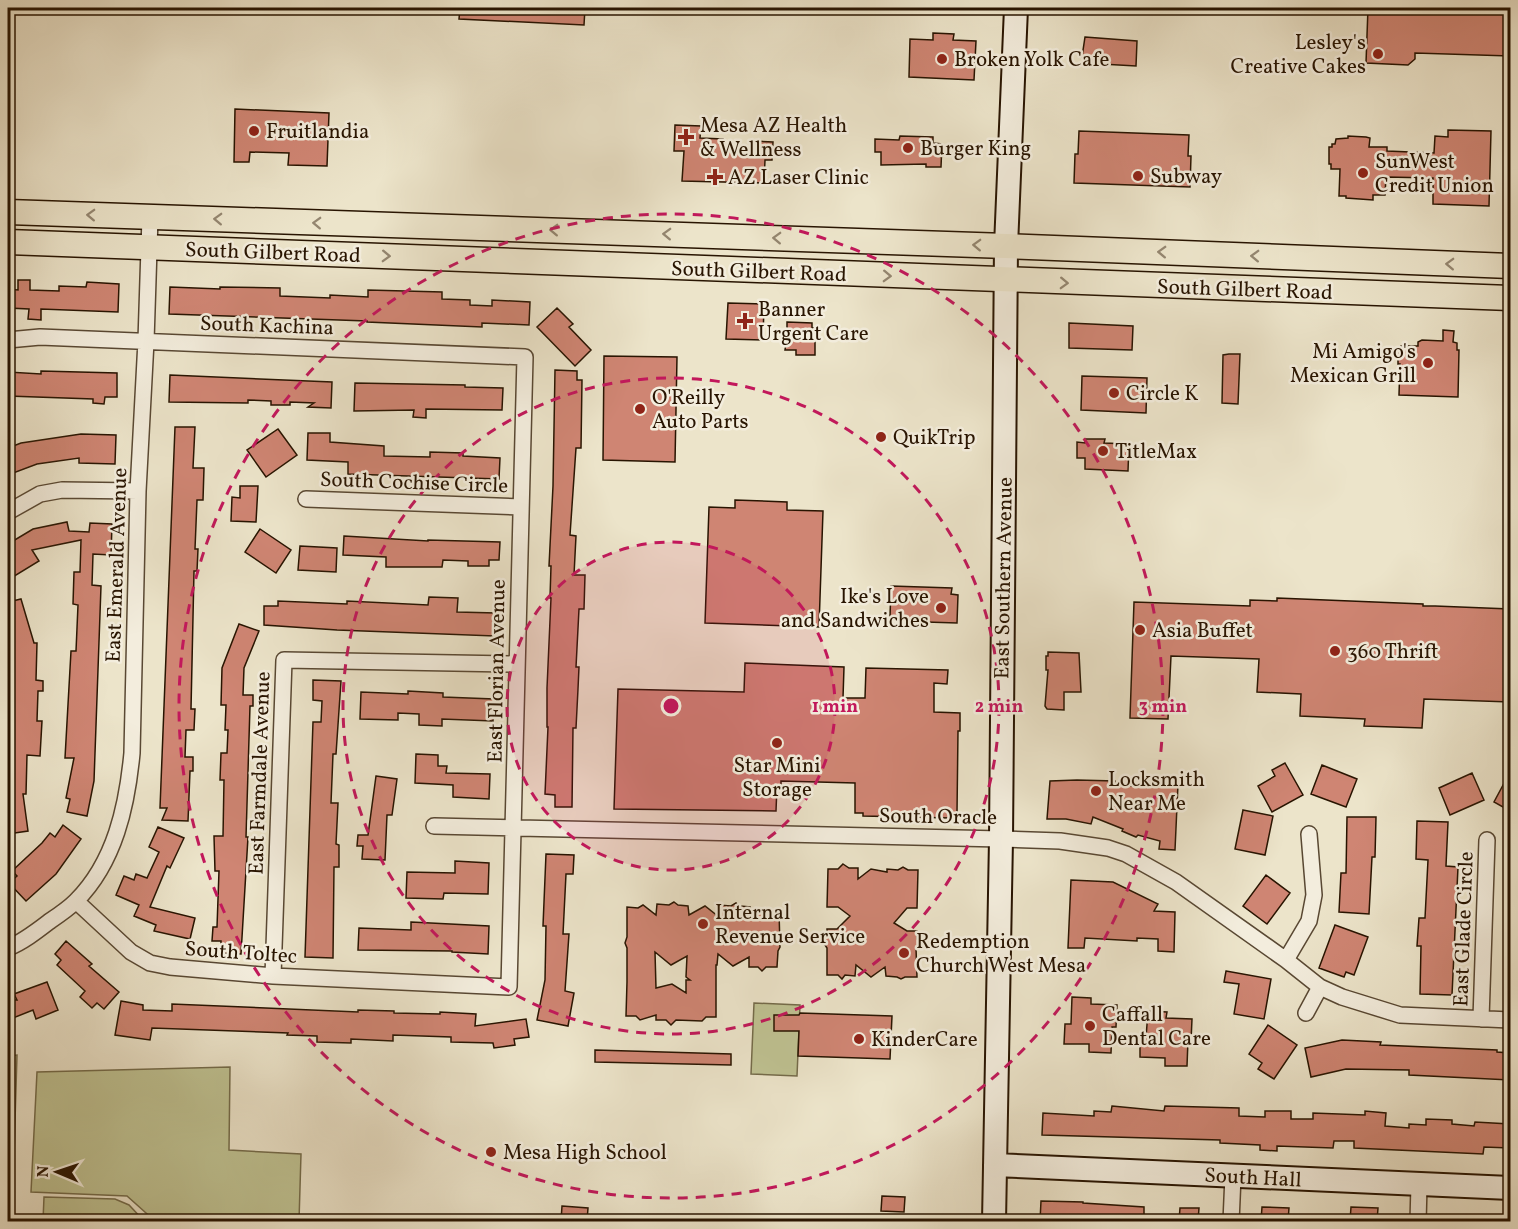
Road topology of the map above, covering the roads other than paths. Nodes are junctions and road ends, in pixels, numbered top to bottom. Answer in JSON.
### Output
{"nodes":[{"id":1,"x":1016,"y":8,"type":"edge"},
{"id":2,"x":8,"y":212,"type":"edge"},
{"id":3,"x":150,"y":217,"type":"junction"},
{"id":4,"x":612,"y":232,"type":"junction"},
{"id":5,"x":8,"y":242,"type":"edge"},
{"id":6,"x":1006,"y":246,"type":"junction"},
{"id":7,"x":149,"y":247,"type":"junction"},
{"id":8,"x":618,"y":265,"type":"junction"},
{"id":9,"x":1510,"y":266,"type":"edge"},
{"id":10,"x":1006,"y":280,"type":"junction"},
{"id":11,"x":1510,"y":298,"type":"edge"},
{"id":12,"x":8,"y":340,"type":"edge"},
{"id":13,"x":146,"y":341,"type":"junction"},
{"id":14,"x":525,"y":357,"type":"joint"},
{"id":15,"x":138,"y":491,"type":"junction"},
{"id":16,"x":306,"y":499,"type":"dead end"},
{"id":17,"x":521,"y":507,"type":"junction"},
{"id":18,"x":8,"y":512,"type":"edge"},
{"id":19,"x":517,"y":664,"type":"junction"},
{"id":20,"x":434,"y":826,"type":"dead end"},
{"id":21,"x":513,"y":827,"type":"junction"},
{"id":22,"x":1309,"y":834,"type":"dead end"},
{"id":23,"x":1000,"y":839,"type":"junction"},
{"id":24,"x":1487,"y":840,"type":"dead end"},
{"id":25,"x":76,"y":901,"type":"junction"},
{"id":26,"x":9,"y":944,"type":"edge"},
{"id":27,"x":1286,"y":960,"type":"junction"},
{"id":28,"x":273,"y":976,"type":"junction"},
{"id":29,"x":509,"y":987,"type":"joint"},
{"id":30,"x":1320,"y":987,"type":"junction"},
{"id":31,"x":1306,"y":1013,"type":"dead end"},
{"id":32,"x":1481,"y":1019,"type":"junction"},
{"id":33,"x":1510,"y":1020,"type":"edge"},
{"id":34,"x":995,"y":1165,"type":"junction"},
{"id":35,"x":1233,"y":1176,"type":"junction"},
{"id":36,"x":1419,"y":1185,"type":"junction"},
{"id":37,"x":1510,"y":1188,"type":"edge"},
{"id":38,"x":994,"y":1221,"type":"edge"},
{"id":39,"x":1231,"y":1221,"type":"edge"},
{"id":40,"x":1418,"y":1221,"type":"edge"}],
"edges":[{"from":1,"to":6,"type":"main road","name":"East Southern Avenue"},
{"from":3,"to":2,"type":"main road","name":"South Gilbert Road","one_way":true},
{"from":4,"to":3,"type":"main road","name":"South Gilbert Road","one_way":true},
{"from":3,"to":7,"type":"street","name":"East Emerald Avenue"},
{"from":6,"to":4,"type":"main road","name":"South Gilbert Road","one_way":true},
{"from":4,"to":8,"type":"main road"},
{"from":5,"to":7,"type":"main road","name":"South Gilbert Road"},
{"from":9,"to":6,"type":"main road","name":"South Gilbert Road","one_way":true},
{"from":6,"to":10,"type":"main road","name":"East Southern Avenue"},
{"from":7,"to":8,"type":"main road","name":"South Gilbert Road","one_way":true},
{"from":7,"to":13,"type":"street","name":"East Emerald Avenue"},
{"from":8,"to":10,"type":"main road","name":"South Gilbert Road","one_way":true},
{"from":10,"to":11,"type":"main road","name":"South Gilbert Road","one_way":true},
{"from":10,"to":23,"type":"main road","name":"East Southern Avenue"},
{"from":12,"to":13,"type":"street","name":"South Kachina"},
{"from":13,"to":14,"type":"street","name":"South Kachina"},
{"from":13,"to":15,"type":"street","name":"East Emerald Avenue"},
{"from":14,"to":17,"type":"street","name":"East Florian Avenue"},
{"from":15,"to":18,"type":"street"},
{"from":15,"to":25,"type":"street","name":"East Emerald Avenue"},
{"from":16,"to":17,"type":"street","name":"South Cochise Circle"},
{"from":17,"to":19,"type":"street","name":"East Florian Avenue"},
{"from":19,"to":21,"type":"street","name":"East Florian Avenue"},
{"from":19,"to":28,"type":"street","name":"East Farmdale Avenue"},
{"from":20,"to":21,"type":"street","name":"South Oracle"},
{"from":21,"to":23,"type":"street","name":"South Oracle"},
{"from":21,"to":29,"type":"street","name":"East Florian Avenue"},
{"from":22,"to":27,"type":"street"},
{"from":23,"to":27,"type":"street","name":"South Oracle"},
{"from":23,"to":34,"type":"main road","name":"East Southern Avenue"},
{"from":24,"to":32,"type":"street","name":"East Glade Circle"},
{"from":25,"to":26,"type":"street"},
{"from":25,"to":28,"type":"street","name":"South Toltec"},
{"from":27,"to":30,"type":"street","name":"South Oracle"},
{"from":28,"to":29,"type":"street","name":"South Toltec"},
{"from":30,"to":31,"type":"street"},
{"from":30,"to":32,"type":"street","name":"South Oracle"},
{"from":32,"to":33,"type":"street","name":"South Oracle"},
{"from":34,"to":35,"type":"main road","name":"South Hall"},
{"from":34,"to":38,"type":"main road","name":"East Southern Avenue"},
{"from":35,"to":36,"type":"main road","name":"South Hall"},
{"from":35,"to":39,"type":"street"},
{"from":36,"to":37,"type":"main road","name":"South Hall"},
{"from":36,"to":40,"type":"street"}]}
